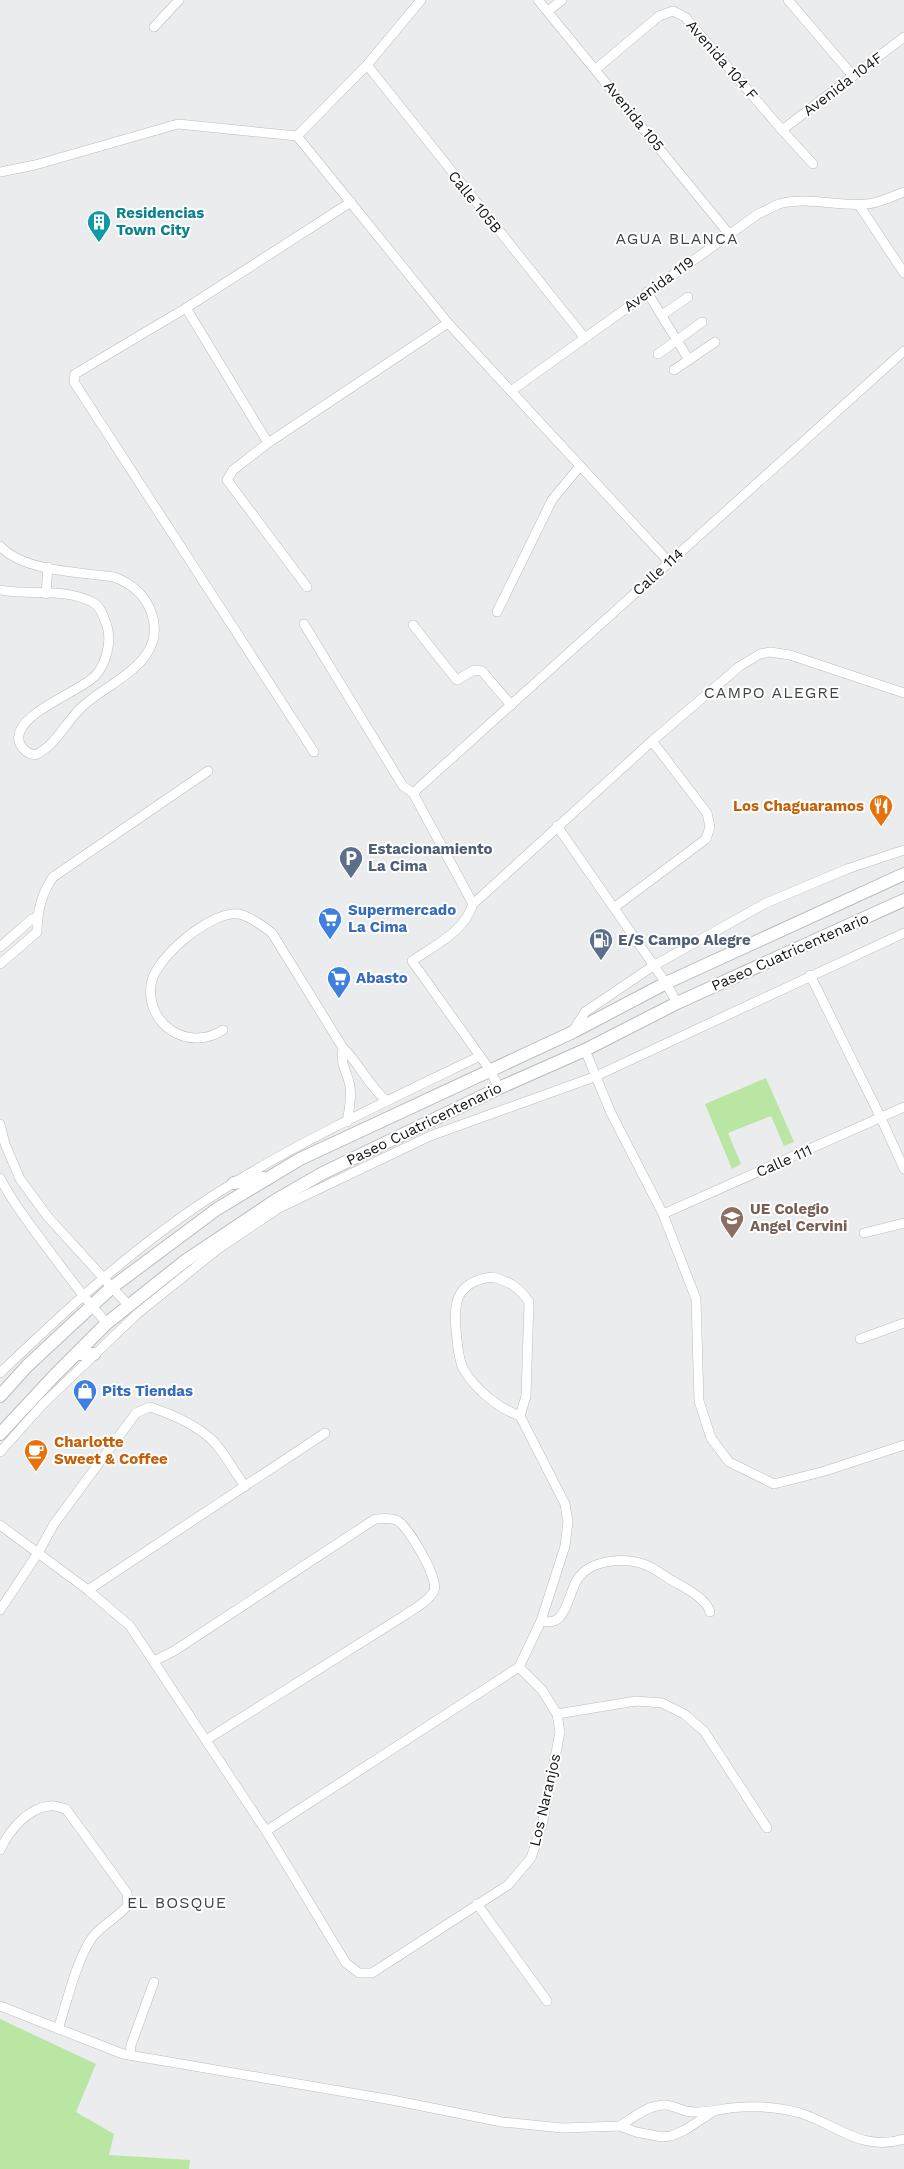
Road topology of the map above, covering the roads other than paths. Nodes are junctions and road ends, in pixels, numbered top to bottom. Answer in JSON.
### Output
{"nodes":[{"id":1,"x":179,"y":0,"type":"edge"},
{"id":2,"x":421,"y":0,"type":"edge"},
{"id":3,"x":538,"y":0,"type":"edge"},
{"id":4,"x":562,"y":0,"type":"edge"},
{"id":5,"x":788,"y":0,"type":"edge"},
{"id":6,"x":548,"y":11,"type":"junction"},
{"id":7,"x":154,"y":27,"type":"dead end"},
{"id":8,"x":904,"y":37,"type":"edge"},
{"id":9,"x":367,"y":65,"type":"junction"},
{"id":10,"x":596,"y":69,"type":"junction"},
{"id":11,"x":853,"y":76,"type":"junction"},
{"id":12,"x":782,"y":130,"type":"junction"},
{"id":13,"x":298,"y":136,"type":"junction"},
{"id":14,"x":814,"y":164,"type":"dead end"},
{"id":15,"x":0,"y":172,"type":"edge"},
{"id":16,"x":904,"y":192,"type":"edge"},
{"id":17,"x":351,"y":202,"type":"junction"},
{"id":18,"x":859,"y":205,"type":"junction"},
{"id":19,"x":729,"y":234,"type":"junction"},
{"id":20,"x":904,"y":273,"type":"edge"},
{"id":21,"x":647,"y":292,"type":"junction"},
{"id":22,"x":688,"y":297,"type":"dead end"},
{"id":23,"x":186,"y":308,"type":"junction"},
{"id":24,"x":662,"y":315,"type":"junction"},
{"id":25,"x":702,"y":322,"type":"dead end"},
{"id":26,"x":448,"y":323,"type":"junction"},
{"id":27,"x":584,"y":337,"type":"junction"},
{"id":28,"x":676,"y":340,"type":"junction"},
{"id":29,"x":715,"y":342,"type":"dead end"},
{"id":30,"x":904,"y":351,"type":"edge"},
{"id":31,"x":658,"y":354,"type":"dead end"},
{"id":32,"x":689,"y":360,"type":"junction"},
{"id":33,"x":674,"y":370,"type":"dead end"},
{"id":34,"x":511,"y":391,"type":"junction"},
{"id":35,"x":268,"y":443,"type":"junction"},
{"id":36,"x":580,"y":466,"type":"junction"},
{"id":37,"x":0,"y":546,"type":"edge"},
{"id":38,"x":669,"y":562,"type":"junction"},
{"id":39,"x":48,"y":567,"type":"junction"},
{"id":40,"x":307,"y":588,"type":"dead end"},
{"id":41,"x":0,"y":590,"type":"edge"},
{"id":42,"x":46,"y":594,"type":"junction"},
{"id":43,"x":497,"y":612,"type":"dead end"},
{"id":44,"x":304,"y":624,"type":"dead end"},
{"id":45,"x":413,"y":625,"type":"dead end"},
{"id":46,"x":904,"y":693,"type":"edge"},
{"id":47,"x":510,"y":705,"type":"junction"},
{"id":48,"x":652,"y":741,"type":"junction"},
{"id":49,"x":314,"y":752,"type":"dead end"},
{"id":50,"x":208,"y":771,"type":"dead end"},
{"id":51,"x":413,"y":793,"type":"junction"},
{"id":52,"x":557,"y":826,"type":"junction"},
{"id":53,"x":904,"y":850,"type":"edge"},
{"id":54,"x":904,"y":874,"type":"edge"},
{"id":55,"x":904,"y":900,"type":"edge"},
{"id":56,"x":473,"y":904,"type":"junction"},
{"id":57,"x":614,"y":907,"type":"junction"},
{"id":58,"x":37,"y":917,"type":"junction"},
{"id":59,"x":904,"y":933,"type":"edge"},
{"id":60,"x":0,"y":947,"type":"edge"},
{"id":61,"x":0,"y":964,"type":"edge"},
{"id":62,"x":653,"y":966,"type":"junction"},
{"id":63,"x":810,"y":975,"type":"junction"},
{"id":64,"x":666,"y":983,"type":"junction"},
{"id":65,"x":677,"y":1003,"type":"junction"},
{"id":66,"x":223,"y":1030,"type":"dead end"},
{"id":67,"x":572,"y":1032,"type":"junction"},
{"id":68,"x":343,"y":1048,"type":"junction"},
{"id":69,"x":585,"y":1050,"type":"junction"},
{"id":70,"x":480,"y":1056,"type":"junction"},
{"id":71,"x":490,"y":1070,"type":"junction"},
{"id":72,"x":594,"y":1077,"type":"junction"},
{"id":73,"x":499,"y":1088,"type":"junction"},
{"id":74,"x":386,"y":1101,"type":"junction"},
{"id":75,"x":904,"y":1107,"type":"edge"},
{"id":76,"x":881,"y":1118,"type":"junction"},
{"id":77,"x":347,"y":1122,"type":"junction"},
{"id":78,"x":0,"y":1124,"type":"edge"},
{"id":79,"x":904,"y":1169,"type":"edge"},
{"id":80,"x":271,"y":1176,"type":"junction"},
{"id":81,"x":0,"y":1178,"type":"edge"},
{"id":82,"x":234,"y":1183,"type":"junction"},
{"id":83,"x":279,"y":1208,"type":"junction"},
{"id":84,"x":262,"y":1209,"type":"junction"},
{"id":85,"x":663,"y":1214,"type":"junction"},
{"id":86,"x":904,"y":1223,"type":"edge"},
{"id":87,"x":864,"y":1233,"type":"dead end"},
{"id":88,"x":107,"y":1284,"type":"junction"},
{"id":89,"x":160,"y":1287,"type":"junction"},
{"id":90,"x":83,"y":1295,"type":"junction"},
{"id":91,"x":91,"y":1306,"type":"junction"},
{"id":92,"x":129,"y":1306,"type":"junction"},
{"id":93,"x":107,"y":1323,"type":"junction"},
{"id":94,"x":904,"y":1323,"type":"edge"},
{"id":95,"x":860,"y":1339,"type":"dead end"},
{"id":96,"x":76,"y":1354,"type":"junction"},
{"id":97,"x":94,"y":1354,"type":"junction"},
{"id":98,"x":0,"y":1373,"type":"edge"},
{"id":99,"x":0,"y":1396,"type":"edge"},
{"id":100,"x":520,"y":1416,"type":"junction"},
{"id":101,"x":325,"y":1433,"type":"dead end"},
{"id":102,"x":0,"y":1434,"type":"edge"},
{"id":103,"x":904,"y":1445,"type":"edge"},
{"id":104,"x":0,"y":1452,"type":"edge"},
{"id":105,"x":244,"y":1486,"type":"junction"},
{"id":106,"x":0,"y":1525,"type":"edge"},
{"id":107,"x":38,"y":1553,"type":"junction"},
{"id":108,"x":88,"y":1590,"type":"junction"},
{"id":109,"x":0,"y":1610,"type":"edge"},
{"id":110,"x":710,"y":1612,"type":"dead end"},
{"id":111,"x":541,"y":1621,"type":"junction"},
{"id":112,"x":154,"y":1660,"type":"junction"},
{"id":113,"x":519,"y":1667,"type":"junction"},
{"id":114,"x":557,"y":1714,"type":"junction"},
{"id":115,"x":206,"y":1740,"type":"junction"},
{"id":116,"x":768,"y":1828,"type":"dead end"},
{"id":117,"x":266,"y":1831,"type":"junction"},
{"id":118,"x":0,"y":1850,"type":"edge"},
{"id":119,"x":477,"y":1904,"type":"junction"},
{"id":120,"x":154,"y":1982,"type":"dead end"},
{"id":121,"x":547,"y":2000,"type":"dead end"},
{"id":122,"x":0,"y":2006,"type":"edge"},
{"id":123,"x":58,"y":2029,"type":"junction"},
{"id":124,"x":130,"y":2055,"type":"junction"},
{"id":125,"x":686,"y":2111,"type":"junction"},
{"id":126,"x":714,"y":2111,"type":"junction"},
{"id":127,"x":620,"y":2126,"type":"junction"},
{"id":128,"x":685,"y":2130,"type":"junction"},
{"id":129,"x":904,"y":2139,"type":"edge"}],
"edges":[{"from":1,"to":7,"type":"street"},
{"from":2,"to":9,"type":"street"},
{"from":3,"to":6,"type":"street","name":"Avenida 105"},
{"from":4,"to":6,"type":"street"},
{"from":5,"to":11,"type":"street"},
{"from":6,"to":10,"type":"street","name":"Avenida 105"},
{"from":8,"to":11,"type":"street","name":"Avenida 104F"},
{"from":9,"to":13,"type":"street"},
{"from":9,"to":27,"type":"street","name":"Calle 105B"},
{"from":10,"to":12,"type":"street","name":"Avenida 104 F"},
{"from":10,"to":19,"type":"street","name":"Avenida 105"},
{"from":11,"to":12,"type":"street","name":"Avenida 104F"},
{"from":12,"to":14,"type":"street","name":"Avenida 104 F"},
{"from":13,"to":15,"type":"street"},
{"from":13,"to":17,"type":"street"},
{"from":16,"to":18,"type":"street","name":"Avenida 119"},
{"from":17,"to":23,"type":"street"},
{"from":17,"to":26,"type":"street"},
{"from":18,"to":19,"type":"street","name":"Avenida 119"},
{"from":18,"to":20,"type":"street"},
{"from":19,"to":21,"type":"street","name":"Avenida 119"},
{"from":21,"to":24,"type":"street"},
{"from":21,"to":27,"type":"street","name":"Avenida 119"},
{"from":22,"to":24,"type":"street"},
{"from":23,"to":35,"type":"street"},
{"from":23,"to":49,"type":"street"},
{"from":24,"to":28,"type":"street"},
{"from":25,"to":28,"type":"street"},
{"from":26,"to":34,"type":"street"},
{"from":26,"to":35,"type":"street"},
{"from":27,"to":34,"type":"street","name":"Avenida 119"},
{"from":28,"to":31,"type":"street"},
{"from":28,"to":32,"type":"street"},
{"from":29,"to":32,"type":"street"},
{"from":30,"to":38,"type":"street","name":"Calle 114"},
{"from":32,"to":33,"type":"street"},
{"from":34,"to":36,"type":"street"},
{"from":35,"to":40,"type":"street"},
{"from":36,"to":38,"type":"street"},
{"from":36,"to":43,"type":"street"},
{"from":37,"to":39,"type":"street"},
{"from":38,"to":47,"type":"street","name":"Calle 114"},
{"from":39,"to":42,"type":"street"},
{"from":39,"to":42,"type":"street"},
{"from":41,"to":42,"type":"street"},
{"from":44,"to":51,"type":"street"},
{"from":45,"to":47,"type":"street"},
{"from":46,"to":48,"type":"street"},
{"from":47,"to":51,"type":"street","name":"Calle 114"},
{"from":48,"to":52,"type":"street"},
{"from":48,"to":57,"type":"street"},
{"from":50,"to":58,"type":"street"},
{"from":51,"to":56,"type":"street"},
{"from":52,"to":56,"type":"street"},
{"from":52,"to":57,"type":"street"},
{"from":53,"to":62,"type":"street"},
{"from":54,"to":64,"type":"street","name":"Paseo Cuatricentenario"},
{"from":55,"to":65,"type":"street","name":"Paseo Cuatricentenario"},
{"from":56,"to":70,"type":"street"},
{"from":57,"to":62,"type":"street"},
{"from":58,"to":60,"type":"street"},
{"from":58,"to":61,"type":"street"},
{"from":59,"to":63,"type":"street","name":"Paseo Cuatricentenario"},
{"from":62,"to":64,"type":"street"},
{"from":62,"to":67,"type":"street"},
{"from":63,"to":72,"type":"street","name":"Paseo Cuatricentenario"},
{"from":63,"to":76,"type":"street"},
{"from":64,"to":65,"type":"street"},
{"from":64,"to":67,"type":"street","name":"Paseo Cuatricentenario"},
{"from":65,"to":69,"type":"street","name":"Paseo Cuatricentenario"},
{"from":66,"to":68,"type":"street"},
{"from":67,"to":71,"type":"street","name":"Paseo Cuatricentenario"},
{"from":68,"to":74,"type":"street"},
{"from":68,"to":77,"type":"street"},
{"from":69,"to":72,"type":"street"},
{"from":69,"to":73,"type":"street","name":"Paseo Cuatricentenario"},
{"from":70,"to":71,"type":"street"},
{"from":70,"to":74,"type":"street","name":"Paseo Cuatricentenario"},
{"from":71,"to":73,"type":"street"},
{"from":71,"to":80,"type":"street","name":"Paseo Cuatricentenario"},
{"from":72,"to":83,"type":"street","name":"Paseo Cuatricentenario"},
{"from":72,"to":85,"type":"street"},
{"from":73,"to":84,"type":"street","name":"Paseo Cuatricentenario"},
{"from":74,"to":77,"type":"street","name":"Paseo Cuatricentenario"},
{"from":75,"to":76,"type":"street","name":"Calle 111"},
{"from":76,"to":79,"type":"street"},
{"from":76,"to":85,"type":"street","name":"Calle 111"},
{"from":77,"to":82,"type":"street","name":"Paseo Cuatricentenario"},
{"from":78,"to":88,"type":"street"},
{"from":80,"to":82,"type":"street"},
{"from":80,"to":88,"type":"street","name":"Paseo Cuatricentenario"},
{"from":81,"to":90,"type":"street"},
{"from":82,"to":88,"type":"street","name":"Paseo Cuatricentenario"},
{"from":83,"to":84,"type":"street"},
{"from":83,"to":89,"type":"street","name":"Paseo Cuatricentenario"},
{"from":84,"to":89,"type":"street","name":"Paseo Cuatricentenario"},
{"from":85,"to":103,"type":"street"},
{"from":86,"to":87,"type":"street"},
{"from":88,"to":90,"type":"street","name":"Paseo Cuatricentenario"},
{"from":88,"to":91,"type":"street","name":"Paseo Cuatricentenario"},
{"from":88,"to":92,"type":"street"},
{"from":89,"to":92,"type":"street","name":"Paseo Cuatricentenario"},
{"from":89,"to":97,"type":"street","name":"Paseo Cuatricentenario"},
{"from":90,"to":91,"type":"street"},
{"from":90,"to":98,"type":"street","name":"Paseo Cuatricentenario"},
{"from":91,"to":93,"type":"street"},
{"from":91,"to":99,"type":"street","name":"Paseo Cuatricentenario"},
{"from":92,"to":93,"type":"street","name":"Paseo Cuatricentenario"},
{"from":93,"to":96,"type":"street","name":"Paseo Cuatricentenario"},
{"from":94,"to":95,"type":"street"},
{"from":96,"to":97,"type":"street"},
{"from":96,"to":102,"type":"street","name":"Paseo Cuatricentenario"},
{"from":97,"to":104,"type":"street","name":"Paseo Cuatricentenario"},
{"from":100,"to":100,"type":"street"},
{"from":100,"to":111,"type":"street"},
{"from":101,"to":105,"type":"street"},
{"from":105,"to":107,"type":"street"},
{"from":105,"to":108,"type":"street"},
{"from":106,"to":107,"type":"street"},
{"from":107,"to":108,"type":"street"},
{"from":107,"to":109,"type":"street"},
{"from":108,"to":112,"type":"street"},
{"from":110,"to":111,"type":"street"},
{"from":111,"to":113,"type":"street"},
{"from":112,"to":115,"type":"street"},
{"from":112,"to":115,"type":"street"},
{"from":113,"to":114,"type":"street","name":"Los Naranjos"},
{"from":113,"to":117,"type":"street"},
{"from":114,"to":116,"type":"street"},
{"from":114,"to":119,"type":"street","name":"Los Naranjos"},
{"from":115,"to":117,"type":"street"},
{"from":117,"to":119,"type":"street","name":"Los Naranjos"},
{"from":118,"to":123,"type":"street"},
{"from":119,"to":121,"type":"street"},
{"from":120,"to":124,"type":"street"},
{"from":122,"to":123,"type":"street"},
{"from":123,"to":124,"type":"street"},
{"from":124,"to":127,"type":"street"},
{"from":125,"to":126,"type":"street"},
{"from":125,"to":127,"type":"street"},
{"from":125,"to":128,"type":"street"},
{"from":126,"to":128,"type":"street"},
{"from":126,"to":129,"type":"street"},
{"from":127,"to":128,"type":"street"}]}
